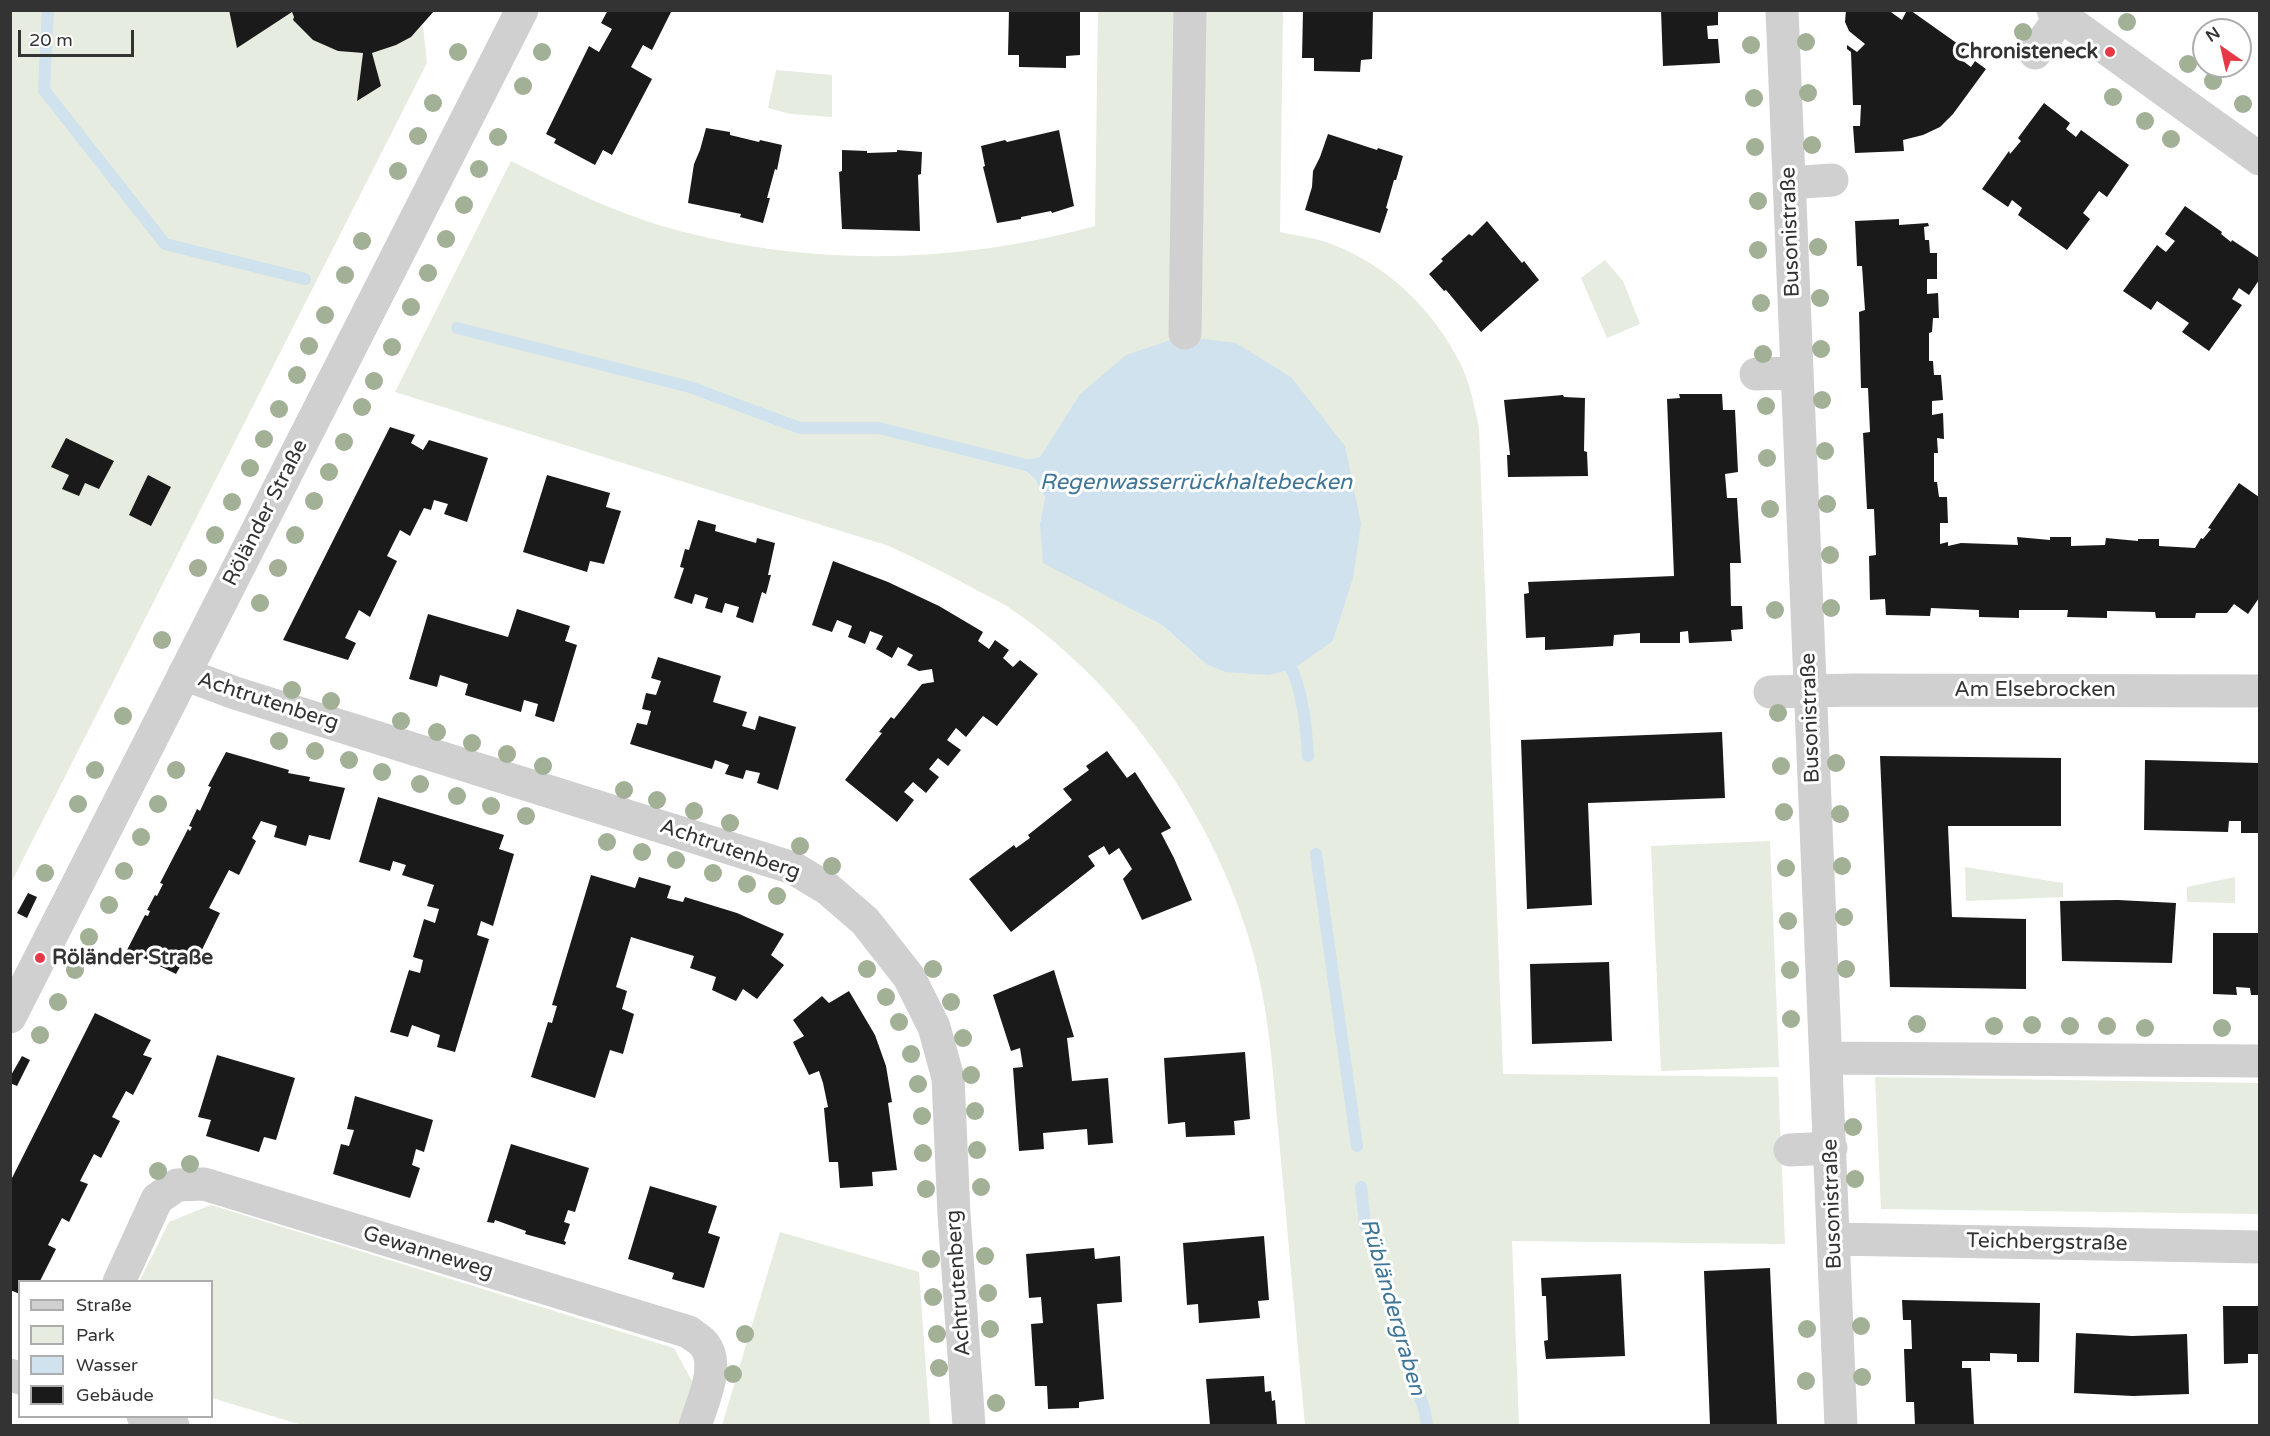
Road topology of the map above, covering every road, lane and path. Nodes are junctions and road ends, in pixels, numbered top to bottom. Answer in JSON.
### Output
{"nodes":[{"id":1,"x":522,"y":10,"type":"edge"},
{"id":2,"x":1190,"y":10,"type":"edge"},
{"id":3,"x":1782,"y":10,"type":"edge"},
{"id":4,"x":2057,"y":13,"type":"edge"},
{"id":5,"x":2035,"y":53,"type":"dead end"},
{"id":6,"x":2259,"y":159,"type":"edge"},
{"id":7,"x":1832,"y":180,"type":"dead end"},
{"id":8,"x":1789,"y":183,"type":"junction"},
{"id":9,"x":1185,"y":333,"type":"dead end"},
{"id":10,"x":1797,"y":373,"type":"junction"},
{"id":11,"x":1756,"y":374,"type":"dead end"},
{"id":12,"x":184,"y":674,"type":"junction"},
{"id":13,"x":1810,"y":690,"type":"junction"},
{"id":14,"x":2259,"y":691,"type":"edge"},
{"id":15,"x":1770,"y":692,"type":"dead end"},
{"id":16,"x":10,"y":1017,"type":"edge"},
{"id":17,"x":1826,"y":1058,"type":"junction"},
{"id":18,"x":2259,"y":1061,"type":"edge"},
{"id":19,"x":1831,"y":1148,"type":"junction"},
{"id":20,"x":1790,"y":1150,"type":"dead end"},
{"id":21,"x":1834,"y":1239,"type":"junction"},
{"id":22,"x":2259,"y":1247,"type":"edge"},
{"id":23,"x":119,"y":1280,"type":"edge"},
{"id":24,"x":150,"y":1418,"type":"edge"},
{"id":25,"x":173,"y":1425,"type":"edge"},
{"id":26,"x":695,"y":1425,"type":"edge"},
{"id":27,"x":969,"y":1425,"type":"edge"},
{"id":28,"x":1841,"y":1425,"type":"edge"}],
"edges":[{"from":1,"to":12,"type":"street","name":"Röländer Straße"},
{"from":2,"to":9,"type":"street"},
{"from":3,"to":8,"type":"street","name":"Busonistraße"},
{"from":4,"to":5,"type":"street"},
{"from":4,"to":6,"type":"street"},
{"from":7,"to":8,"type":"street"},
{"from":8,"to":10,"type":"street","name":"Busonistraße"},
{"from":10,"to":11,"type":"street"},
{"from":10,"to":13,"type":"street","name":"Busonistraße"},
{"from":12,"to":16,"type":"street","name":"Röländer Straße"},
{"from":12,"to":27,"type":"street","name":"Achtrutenberg"},
{"from":13,"to":14,"type":"street","name":"Am Elsebrocken"},
{"from":13,"to":15,"type":"street","name":"Am Elsebrocken"},
{"from":13,"to":17,"type":"street","name":"Busonistraße"},
{"from":17,"to":18,"type":"street"},
{"from":17,"to":19,"type":"street","name":"Busonistraße"},
{"from":19,"to":20,"type":"street"},
{"from":19,"to":21,"type":"street","name":"Busonistraße"},
{"from":21,"to":22,"type":"street","name":"Teichbergstraße"},
{"from":21,"to":28,"type":"street","name":"Busonistraße"},
{"from":23,"to":26,"type":"street","name":"Gewanneweg"},
{"from":24,"to":25,"type":"street"}]}
